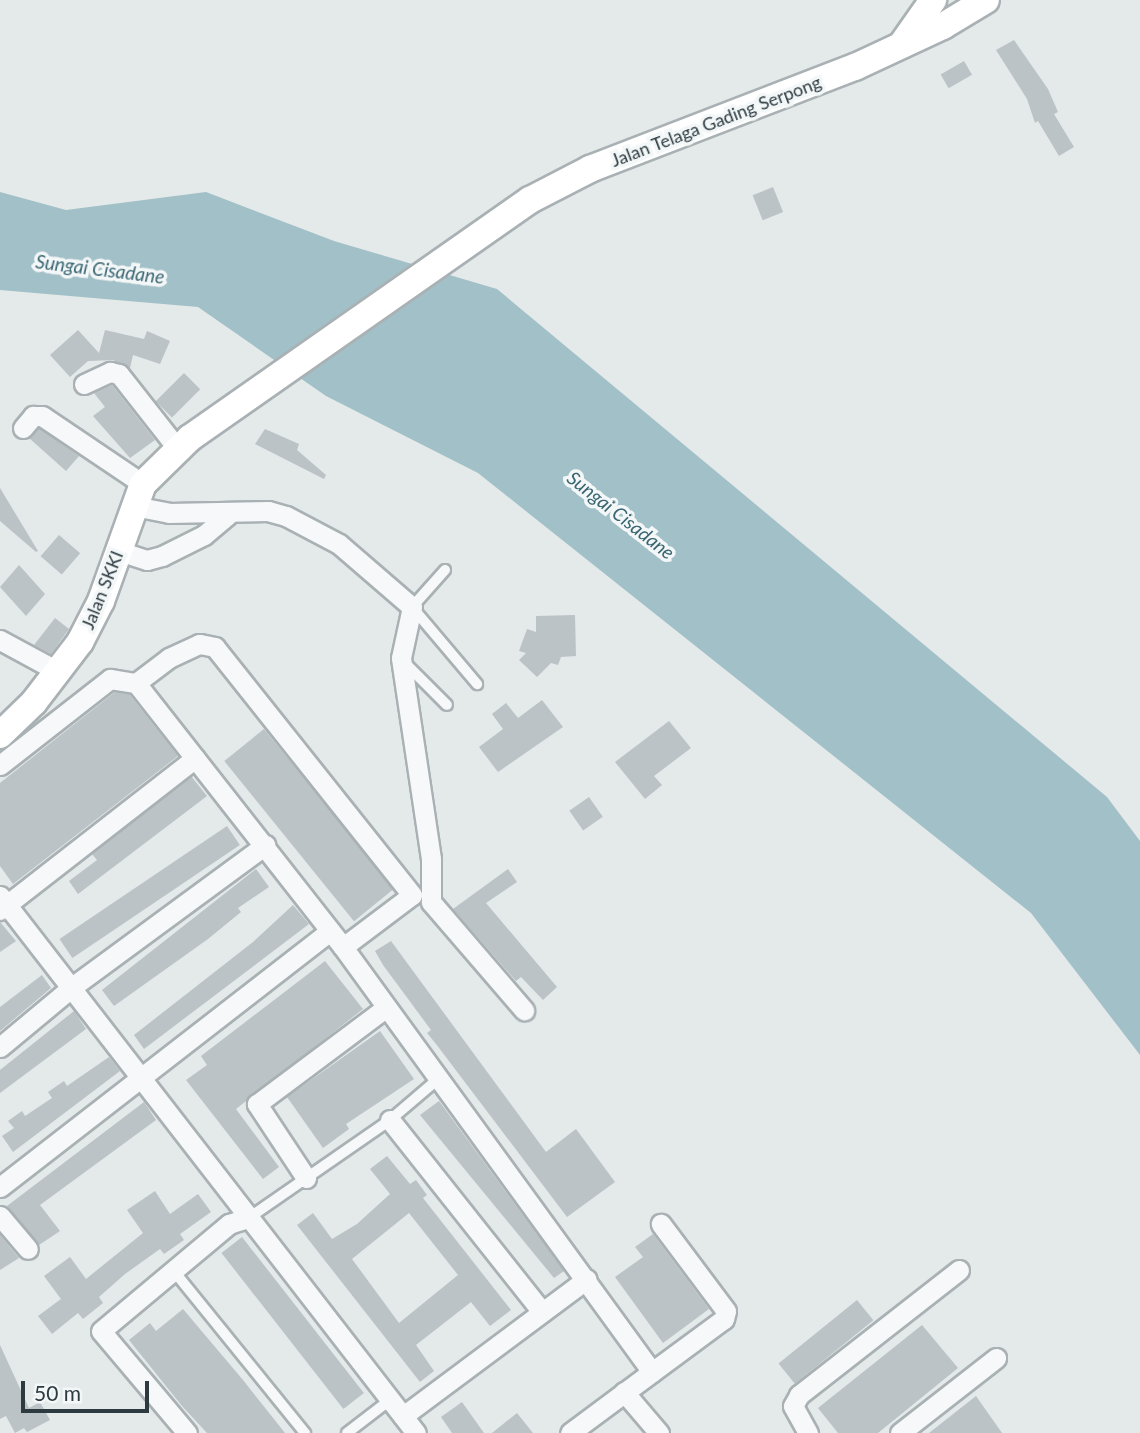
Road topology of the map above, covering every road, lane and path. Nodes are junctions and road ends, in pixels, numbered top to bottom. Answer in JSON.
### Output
{"nodes":[{"id":1,"x":933,"y":0,"type":"edge"},
{"id":2,"x":968,"y":4,"type":"edge"},
{"id":3,"x":902,"y":44,"type":"junction"},
{"id":4,"x":85,"y":384,"type":"dead end"},
{"id":5,"x":23,"y":428,"type":"dead end"},
{"id":6,"x":184,"y":443,"type":"junction"},
{"id":7,"x":139,"y":495,"type":"junction"},
{"id":8,"x":228,"y":515,"type":"junction"},
{"id":9,"x":119,"y":551,"type":"junction"},
{"id":10,"x":445,"y":570,"type":"dead end"},
{"id":11,"x":412,"y":607,"type":"junction"},
{"id":12,"x":0,"y":640,"type":"edge"},
{"id":13,"x":401,"y":658,"type":"junction"},
{"id":14,"x":59,"y":672,"type":"junction"},
{"id":15,"x":136,"y":683,"type":"junction"},
{"id":16,"x":477,"y":684,"type":"dead end"},
{"id":17,"x":447,"y":705,"type":"dead end"},
{"id":18,"x":0,"y":735,"type":"edge"},
{"id":19,"x":195,"y":758,"type":"junction"},
{"id":20,"x":0,"y":765,"type":"edge"},
{"id":21,"x":265,"y":845,"type":"junction"},
{"id":22,"x":2,"y":903,"type":"edge"},
{"id":23,"x":330,"y":931,"type":"junction"},
{"id":24,"x":343,"y":947,"type":"junction"},
{"id":25,"x":72,"y":987,"type":"junction"},
{"id":26,"x":384,"y":1009,"type":"junction"},
{"id":27,"x":524,"y":1010,"type":"dead end"},
{"id":28,"x":0,"y":1047,"type":"edge"},
{"id":29,"x":142,"y":1079,"type":"junction"},
{"id":30,"x":438,"y":1079,"type":"junction"},
{"id":31,"x":390,"y":1120,"type":"junction"},
{"id":32,"x":306,"y":1178,"type":"junction"},
{"id":33,"x":0,"y":1187,"type":"edge"},
{"id":34,"x":0,"y":1216,"type":"edge"},
{"id":35,"x":250,"y":1217,"type":"junction"},
{"id":36,"x":661,"y":1224,"type":"dead end"},
{"id":37,"x":28,"y":1249,"type":"dead end"},
{"id":38,"x":173,"y":1270,"type":"junction"},
{"id":39,"x":959,"y":1270,"type":"dead end"},
{"id":40,"x":587,"y":1279,"type":"junction"},
{"id":41,"x":542,"y":1312,"type":"junction"},
{"id":42,"x":996,"y":1358,"type":"dead end"},
{"id":43,"x":652,"y":1371,"type":"junction"},
{"id":44,"x":624,"y":1392,"type":"junction"},
{"id":45,"x":390,"y":1401,"type":"junction"},
{"id":46,"x":403,"y":1416,"type":"junction"},
{"id":47,"x":806,"y":1432,"type":"edge"},
{"id":48,"x":187,"y":1433,"type":"edge"},
{"id":49,"x":305,"y":1433,"type":"edge"},
{"id":50,"x":347,"y":1433,"type":"edge"},
{"id":51,"x":416,"y":1433,"type":"edge"},
{"id":52,"x":570,"y":1433,"type":"edge"},
{"id":53,"x":659,"y":1433,"type":"edge"},
{"id":54,"x":900,"y":1433,"type":"edge"}],
"edges":[{"from":1,"to":3,"type":"main road","name":"Jalan Telaga Gading Serpong"},
{"from":2,"to":3,"type":"main road","name":"Jalan Telaga Gading Serpong"},
{"from":3,"to":6,"type":"main road","name":"Jalan Telaga Gading Serpong"},
{"from":4,"to":6,"type":"street"},
{"from":5,"to":7,"type":"street"},
{"from":6,"to":7,"type":"main road","name":"Jalan SKKI"},
{"from":7,"to":8,"type":"street"},
{"from":7,"to":9,"type":"main road","name":"Jalan SKKI"},
{"from":8,"to":9,"type":"street"},
{"from":8,"to":11,"type":"street"},
{"from":9,"to":14,"type":"main road","name":"Jalan SKKI"},
{"from":10,"to":11,"type":"lane"},
{"from":11,"to":13,"type":"street"},
{"from":11,"to":16,"type":"lane"},
{"from":12,"to":14,"type":"street"},
{"from":13,"to":17,"type":"lane"},
{"from":13,"to":27,"type":"street"},
{"from":14,"to":18,"type":"main road","name":"Jalan SKKI"},
{"from":15,"to":19,"type":"street"},
{"from":15,"to":20,"type":"street"},
{"from":15,"to":24,"type":"street"},
{"from":19,"to":21,"type":"street"},
{"from":19,"to":22,"type":"street"},
{"from":21,"to":23,"type":"street"},
{"from":21,"to":25,"type":"street"},
{"from":22,"to":25,"type":"street"},
{"from":23,"to":24,"type":"street"},
{"from":23,"to":29,"type":"street"},
{"from":24,"to":26,"type":"street"},
{"from":25,"to":28,"type":"street"},
{"from":25,"to":29,"type":"street"},
{"from":26,"to":30,"type":"street"},
{"from":26,"to":32,"type":"street"},
{"from":29,"to":33,"type":"street"},
{"from":29,"to":35,"type":"street"},
{"from":30,"to":31,"type":"lane"},
{"from":30,"to":40,"type":"street"},
{"from":31,"to":32,"type":"lane"},
{"from":31,"to":41,"type":"street"},
{"from":32,"to":35,"type":"lane"},
{"from":34,"to":37,"type":"street"},
{"from":35,"to":38,"type":"street"},
{"from":35,"to":45,"type":"street"},
{"from":36,"to":43,"type":"street"},
{"from":38,"to":48,"type":"street"},
{"from":38,"to":49,"type":"lane"},
{"from":39,"to":47,"type":"street"},
{"from":40,"to":41,"type":"street"},
{"from":40,"to":43,"type":"street"},
{"from":41,"to":46,"type":"street"},
{"from":42,"to":54,"type":"street"},
{"from":43,"to":44,"type":"street"},
{"from":44,"to":52,"type":"street"},
{"from":44,"to":53,"type":"street"},
{"from":45,"to":46,"type":"street"},
{"from":45,"to":50,"type":"lane"},
{"from":46,"to":51,"type":"street"}]}
